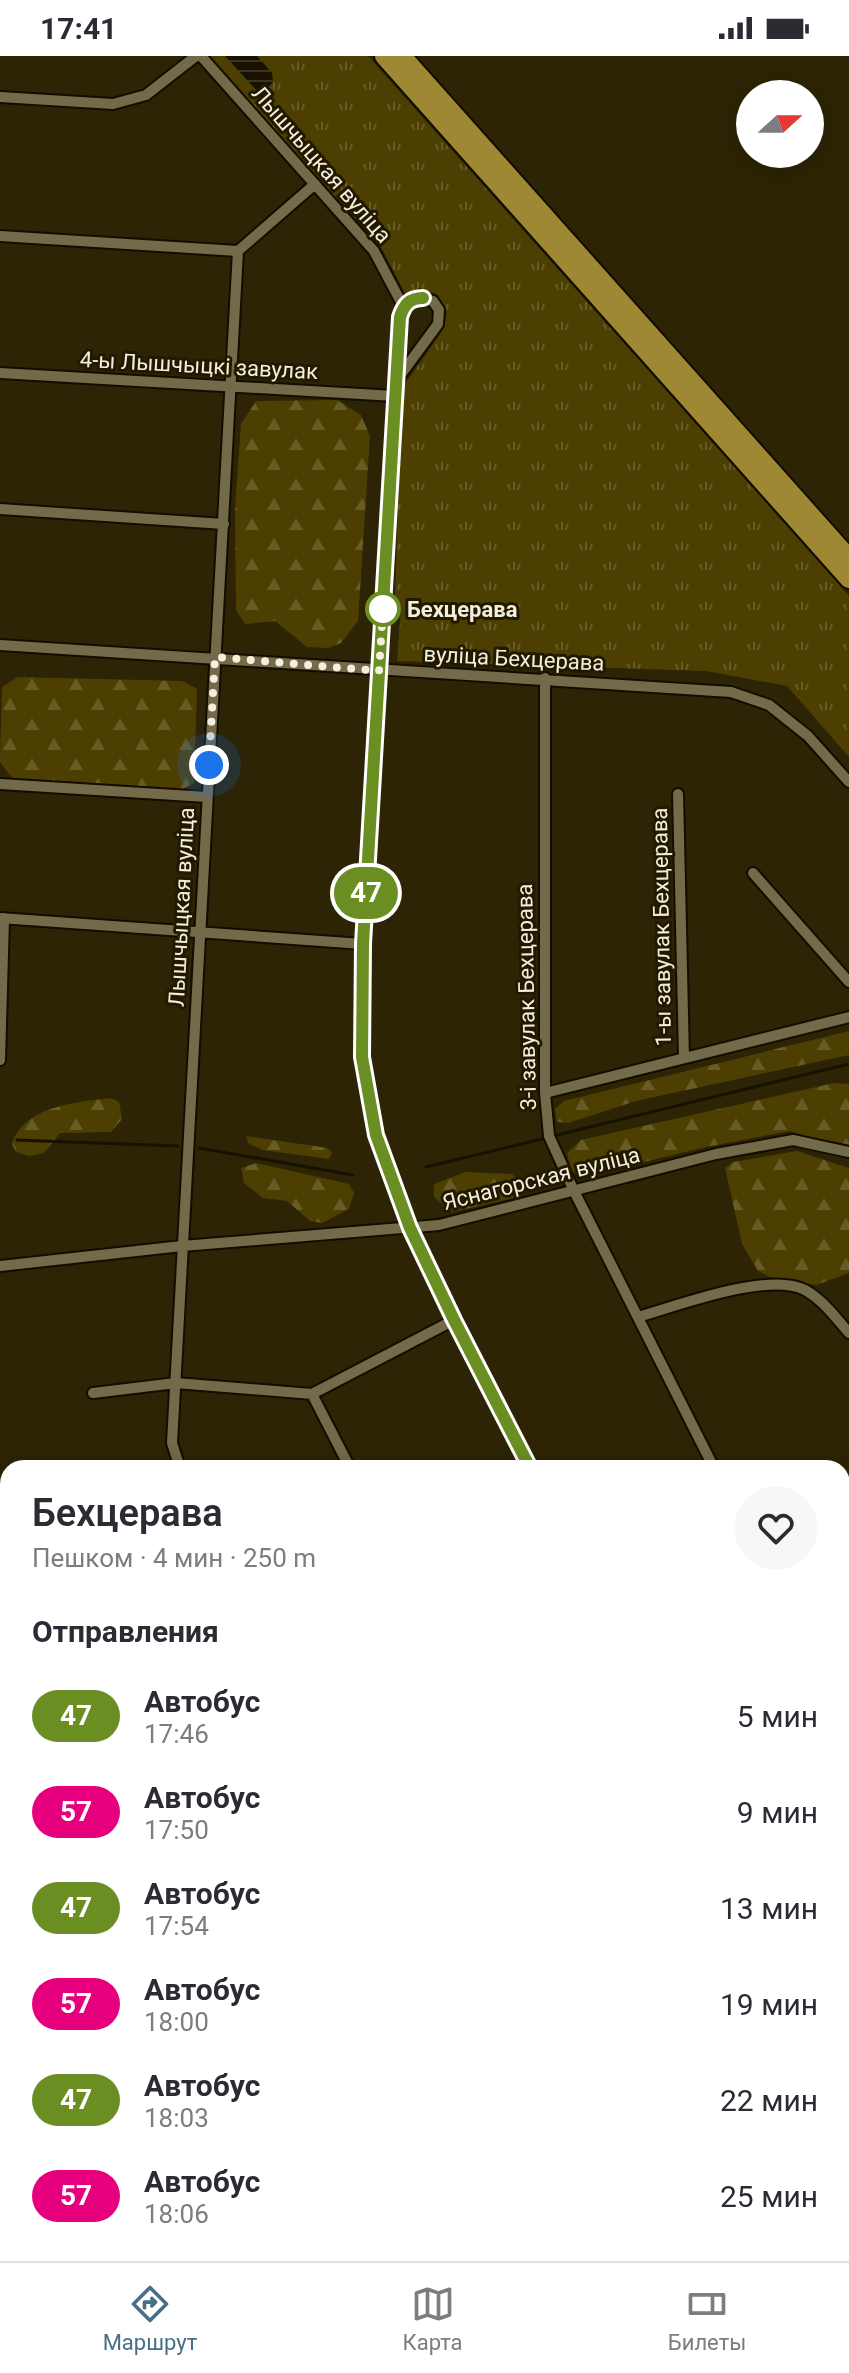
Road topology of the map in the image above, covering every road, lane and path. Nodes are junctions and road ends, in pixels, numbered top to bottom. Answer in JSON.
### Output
{"nodes":[{"id":1,"x":199,"y":56,"type":"edge"},
{"id":2,"x":384,"y":56,"type":"edge"},
{"id":3,"x":402,"y":56,"type":"edge"},
{"id":4,"x":0,"y":97,"type":"edge"},
{"id":5,"x":315,"y":184,"type":"junction"},
{"id":6,"x":0,"y":236,"type":"edge"},
{"id":7,"x":238,"y":251,"type":"junction"},
{"id":8,"x":403,"y":306,"type":"junction"},
{"id":9,"x":0,"y":373,"type":"edge"},
{"id":10,"x":396,"y":381,"type":"junction"},
{"id":11,"x":231,"y":387,"type":"junction"},
{"id":12,"x":395,"y":396,"type":"junction"},
{"id":13,"x":0,"y":509,"type":"edge"},
{"id":14,"x":224,"y":524,"type":"junction"},
{"id":15,"x":849,"y":558,"type":"edge"},
{"id":16,"x":849,"y":579,"type":"edge"},
{"id":17,"x":0,"y":645,"type":"edge"},
{"id":18,"x":215,"y":657,"type":"junction"},
{"id":19,"x":379,"y":671,"type":"junction"},
{"id":20,"x":545,"y":678,"type":"junction"},
{"id":21,"x":849,"y":782,"type":"edge"},
{"id":22,"x":0,"y":784,"type":"edge"},
{"id":23,"x":678,"y":794,"type":"dead end"},
{"id":24,"x":207,"y":797,"type":"junction"},
{"id":25,"x":753,"y":873,"type":"dead end"},
{"id":26,"x":2,"y":918,"type":"edge"},
{"id":27,"x":199,"y":934,"type":"junction"},
{"id":28,"x":363,"y":944,"type":"junction"},
{"id":29,"x":849,"y":982,"type":"edge"},
{"id":30,"x":849,"y":1017,"type":"edge"},
{"id":31,"x":684,"y":1058,"type":"junction"},
{"id":32,"x":0,"y":1060,"type":"edge"},
{"id":33,"x":545,"y":1093,"type":"junction"},
{"id":34,"x":849,"y":1152,"type":"edge"},
{"id":35,"x":573,"y":1189,"type":"junction"},
{"id":36,"x":410,"y":1228,"type":"junction"},
{"id":37,"x":182,"y":1246,"type":"junction"},
{"id":38,"x":0,"y":1266,"type":"edge"},
{"id":39,"x":638,"y":1317,"type":"junction"},
{"id":40,"x":454,"y":1320,"type":"junction"},
{"id":41,"x":849,"y":1333,"type":"edge"},
{"id":42,"x":176,"y":1383,"type":"junction"},
{"id":43,"x":93,"y":1393,"type":"dead end"},
{"id":44,"x":312,"y":1394,"type":"junction"},
{"id":45,"x":177,"y":1460,"type":"edge"},
{"id":46,"x":346,"y":1460,"type":"edge"},
{"id":47,"x":526,"y":1460,"type":"edge"},
{"id":48,"x":710,"y":1460,"type":"edge"}],
"edges":[{"from":1,"to":4,"type":"street"},
{"from":1,"to":5,"type":"street","name":"Лышчыцкая вуліца"},
{"from":2,"to":16,"type":"highway"},
{"from":3,"to":15,"type":"highway"},
{"from":5,"to":7,"type":"street"},
{"from":5,"to":8,"type":"street","name":"Лышчыцкая вуліца"},
{"from":6,"to":7,"type":"street"},
{"from":7,"to":11,"type":"street","name":"Лышчыцкая вуліца"},
{"from":8,"to":10,"type":"street"},
{"from":8,"to":10,"type":"street"},
{"from":9,"to":11,"type":"street","name":"4-ы Лышчыцкі завулак"},
{"from":10,"to":12,"type":"street"},
{"from":11,"to":12,"type":"street","name":"4-ы Лышчыцкі завулак"},
{"from":11,"to":14,"type":"street","name":"Лышчыцкая вуліца"},
{"from":12,"to":19,"type":"street"},
{"from":13,"to":14,"type":"street"},
{"from":14,"to":18,"type":"street","name":"Лышчыцкая вуліца"},
{"from":17,"to":18,"type":"street","name":"вуліца Бехцерава"},
{"from":18,"to":19,"type":"street","name":"вуліца Бехцерава"},
{"from":18,"to":24,"type":"street","name":"Лышчыцкая вуліца"},
{"from":19,"to":20,"type":"street","name":"вуліца Бехцерава"},
{"from":19,"to":28,"type":"street"},
{"from":20,"to":21,"type":"street","name":"вуліца Бехцерава"},
{"from":20,"to":33,"type":"street","name":"3-і завулак Бехцерава"},
{"from":22,"to":24,"type":"street"},
{"from":23,"to":31,"type":"street","name":"1-ы завулак Бехцерава"},
{"from":24,"to":27,"type":"street","name":"Лышчыцкая вуліца"},
{"from":25,"to":29,"type":"street"},
{"from":26,"to":27,"type":"street"},
{"from":26,"to":32,"type":"street"},
{"from":27,"to":28,"type":"street"},
{"from":27,"to":37,"type":"street","name":"Лышчыцкая вуліца"},
{"from":28,"to":36,"type":"street"},
{"from":30,"to":31,"type":"street","name":"1-ы завулак Бехцерава"},
{"from":31,"to":33,"type":"street","name":"1-ы завулак Бехцерава"},
{"from":33,"to":35,"type":"street","name":"3-і завулак Бехцерава"},
{"from":34,"to":35,"type":"street","name":"Яснагорская вуліца"},
{"from":35,"to":36,"type":"street","name":"Яснагорская вуліца"},
{"from":35,"to":39,"type":"street","name":"3-і завулак Бехцерава"},
{"from":36,"to":37,"type":"street","name":"Яснагорская вуліца"},
{"from":36,"to":40,"type":"street"},
{"from":37,"to":38,"type":"street","name":"Яснагорская вуліца"},
{"from":37,"to":42,"type":"street","name":"Лышчыцкая вуліца"},
{"from":39,"to":41,"type":"street"},
{"from":39,"to":48,"type":"street","name":"3-і завулак Бехцерава"},
{"from":40,"to":44,"type":"street"},
{"from":40,"to":47,"type":"street"},
{"from":42,"to":43,"type":"street"},
{"from":42,"to":44,"type":"street"},
{"from":42,"to":45,"type":"street","name":"Лышчыцкая вуліца"},
{"from":44,"to":46,"type":"street"}]}
